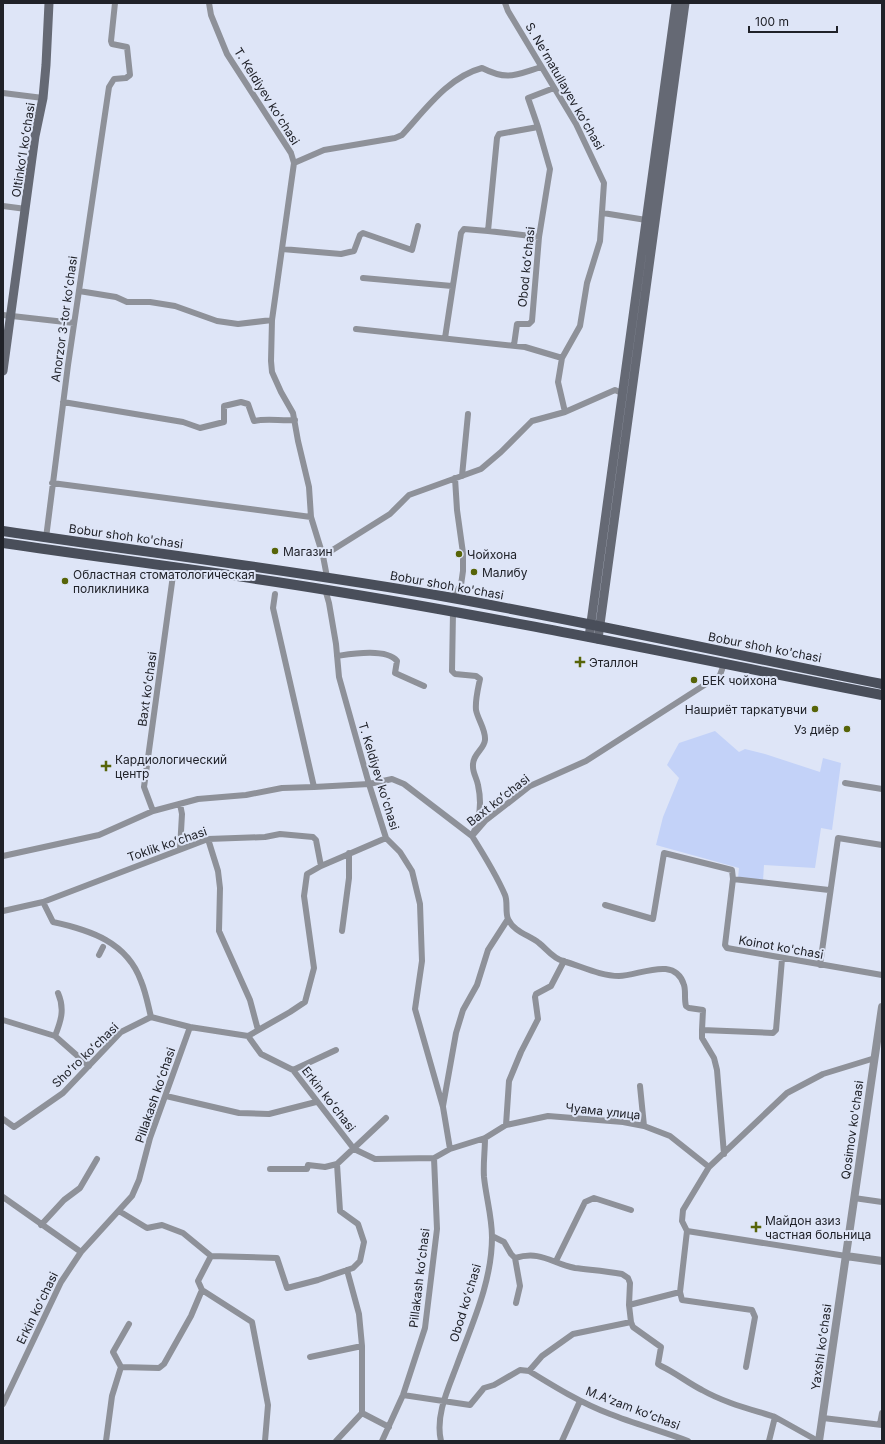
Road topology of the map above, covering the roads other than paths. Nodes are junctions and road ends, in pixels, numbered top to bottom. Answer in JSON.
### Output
{"nodes":[{"id":1,"x":49,"y":3,"type":"edge"},
{"id":2,"x":115,"y":3,"type":"edge"},
{"id":3,"x":209,"y":3,"type":"edge"},
{"id":4,"x":505,"y":3,"type":"edge"},
{"id":5,"x":676,"y":3,"type":"edge"},
{"id":6,"x":685,"y":3,"type":"edge"},
{"id":7,"x":541,"y":67,"type":"junction"},
{"id":8,"x":554,"y":88,"type":"junction"},
{"id":9,"x":3,"y":93,"type":"edge"},
{"id":10,"x":43,"y":98,"type":"junction"},
{"id":11,"x":538,"y":127,"type":"junction"},
{"id":12,"x":294,"y":163,"type":"junction"},
{"id":13,"x":3,"y":206,"type":"edge"},
{"id":14,"x":26,"y":209,"type":"junction"},
{"id":15,"x":603,"y":213,"type":"junction"},
{"id":16,"x":646,"y":220,"type":"junction"},
{"id":17,"x":418,"y":226,"type":"dead end"},
{"id":18,"x":488,"y":231,"type":"junction"},
{"id":19,"x":539,"y":237,"type":"junction"},
{"id":20,"x":282,"y":249,"type":"junction"},
{"id":21,"x":363,"y":278,"type":"dead end"},
{"id":22,"x":452,"y":286,"type":"junction"},
{"id":23,"x":79,"y":291,"type":"junction"},
{"id":24,"x":7,"y":315,"type":"edge"},
{"id":25,"x":272,"y":320,"type":"junction"},
{"id":26,"x":74,"y":323,"type":"junction"},
{"id":27,"x":356,"y":329,"type":"dead end"},
{"id":28,"x":445,"y":338,"type":"junction"},
{"id":29,"x":514,"y":345,"type":"junction"},
{"id":30,"x":562,"y":358,"type":"junction"},
{"id":31,"x":3,"y":371,"type":"edge"},
{"id":32,"x":625,"y":399,"type":"junction"},
{"id":33,"x":63,"y":402,"type":"junction"},
{"id":34,"x":565,"y":412,"type":"junction"},
{"id":35,"x":468,"y":414,"type":"dead end"},
{"id":36,"x":294,"y":420,"type":"junction"},
{"id":37,"x":462,"y":476,"type":"junction"},
{"id":38,"x":455,"y":478,"type":"junction"},
{"id":39,"x":52,"y":483,"type":"junction"},
{"id":40,"x":311,"y":517,"type":"junction"},
{"id":41,"x":3,"y":531,"type":"edge"},
{"id":42,"x":46,"y":538,"type":"junction"},
{"id":43,"x":3,"y":543,"type":"edge"},
{"id":44,"x":323,"y":556,"type":"junction"},
{"id":45,"x":174,"y":568,"type":"junction"},
{"id":46,"x":327,"y":577,"type":"junction"},
{"id":47,"x":325,"y":589,"type":"junction"},
{"id":48,"x":275,"y":594,"type":"dead end"},
{"id":49,"x":452,"y":598,"type":"junction"},
{"id":50,"x":453,"y":612,"type":"junction"},
{"id":51,"x":595,"y":624,"type":"junction"},
{"id":52,"x":593,"y":638,"type":"junction"},
{"id":53,"x":337,"y":656,"type":"junction"},
{"id":54,"x":724,"y":664,"type":"junction"},
{"id":55,"x":882,"y":684,"type":"edge"},
{"id":56,"x":424,"y":686,"type":"dead end"},
{"id":57,"x":882,"y":695,"type":"edge"},
{"id":58,"x":846,"y":783,"type":"dead end"},
{"id":59,"x":369,"y":784,"type":"junction"},
{"id":60,"x":314,"y":787,"type":"junction"},
{"id":61,"x":882,"y":789,"type":"edge"},
{"id":62,"x":180,"y":804,"type":"junction"},
{"id":63,"x":153,"y":811,"type":"junction"},
{"id":64,"x":472,"y":836,"type":"junction"},
{"id":65,"x":386,"y":838,"type":"junction"},
{"id":66,"x":208,"y":840,"type":"junction"},
{"id":67,"x":882,"y":845,"type":"edge"},
{"id":68,"x":180,"y":849,"type":"junction"},
{"id":69,"x":349,"y":854,"type":"junction"},
{"id":70,"x":3,"y":856,"type":"edge"},
{"id":71,"x":321,"y":866,"type":"junction"},
{"id":72,"x":733,"y":879,"type":"junction"},
{"id":73,"x":829,"y":890,"type":"junction"},
{"id":74,"x":44,"y":902,"type":"junction"},
{"id":75,"x":605,"y":905,"type":"dead end"},
{"id":76,"x":3,"y":911,"type":"edge"},
{"id":77,"x":508,"y":919,"type":"junction"},
{"id":78,"x":342,"y":931,"type":"dead end"},
{"id":79,"x":106,"y":943,"type":"junction"},
{"id":80,"x":99,"y":955,"type":"dead end"},
{"id":81,"x":782,"y":959,"type":"junction"},
{"id":82,"x":564,"y":961,"type":"junction"},
{"id":83,"x":820,"y":965,"type":"junction"},
{"id":84,"x":882,"y":975,"type":"edge"},
{"id":85,"x":58,"y":993,"type":"dead end"},
{"id":86,"x":882,"y":1007,"type":"edge"},
{"id":87,"x":151,"y":1017,"type":"junction"},
{"id":88,"x":3,"y":1020,"type":"edge"},
{"id":89,"x":190,"y":1027,"type":"junction"},
{"id":90,"x":258,"y":1030,"type":"junction"},
{"id":91,"x":702,"y":1030,"type":"junction"},
{"id":92,"x":55,"y":1036,"type":"junction"},
{"id":93,"x":248,"y":1036,"type":"junction"},
{"id":94,"x":336,"y":1050,"type":"dead end"},
{"id":95,"x":875,"y":1058,"type":"junction"},
{"id":96,"x":88,"y":1066,"type":"junction"},
{"id":97,"x":293,"y":1070,"type":"junction"},
{"id":98,"x":640,"y":1086,"type":"dead end"},
{"id":99,"x":166,"y":1096,"type":"junction"},
{"id":100,"x":316,"y":1102,"type":"junction"},
{"id":101,"x":443,"y":1107,"type":"junction"},
{"id":102,"x":386,"y":1118,"type":"dead end"},
{"id":103,"x":3,"y":1119,"type":"edge"},
{"id":104,"x":506,"y":1125,"type":"junction"},
{"id":105,"x":644,"y":1126,"type":"junction"},
{"id":106,"x":485,"y":1138,"type":"junction"},
{"id":107,"x":354,"y":1149,"type":"junction"},
{"id":108,"x":450,"y":1149,"type":"junction"},
{"id":109,"x":724,"y":1154,"type":"junction"},
{"id":110,"x":434,"y":1158,"type":"junction"},
{"id":111,"x":97,"y":1159,"type":"dead end"},
{"id":112,"x":337,"y":1164,"type":"junction"},
{"id":113,"x":709,"y":1167,"type":"junction"},
{"id":114,"x":270,"y":1169,"type":"dead end"},
{"id":115,"x":3,"y":1197,"type":"edge"},
{"id":116,"x":854,"y":1198,"type":"junction"},
{"id":117,"x":882,"y":1202,"type":"edge"},
{"id":118,"x":631,"y":1210,"type":"dead end"},
{"id":119,"x":119,"y":1211,"type":"junction"},
{"id":120,"x":42,"y":1225,"type":"junction"},
{"id":121,"x":687,"y":1232,"type":"junction"},
{"id":122,"x":492,"y":1236,"type":"junction"},
{"id":123,"x":81,"y":1252,"type":"junction"},
{"id":124,"x":211,"y":1256,"type":"junction"},
{"id":125,"x":846,"y":1256,"type":"junction"},
{"id":126,"x":515,"y":1258,"type":"junction"},
{"id":127,"x":556,"y":1261,"type":"junction"},
{"id":128,"x":882,"y":1261,"type":"edge"},
{"id":129,"x":347,"y":1270,"type":"junction"},
{"id":130,"x":202,"y":1290,"type":"junction"},
{"id":131,"x":680,"y":1292,"type":"junction"},
{"id":132,"x":516,"y":1303,"type":"dead end"},
{"id":133,"x":629,"y":1305,"type":"junction"},
{"id":134,"x":631,"y":1322,"type":"junction"},
{"id":135,"x":129,"y":1324,"type":"dead end"},
{"id":136,"x":362,"y":1346,"type":"junction"},
{"id":137,"x":310,"y":1357,"type":"dead end"},
{"id":138,"x":121,"y":1367,"type":"junction"},
{"id":139,"x":746,"y":1367,"type":"dead end"},
{"id":140,"x":529,"y":1371,"type":"junction"},
{"id":141,"x":403,"y":1395,"type":"junction"},
{"id":142,"x":444,"y":1400,"type":"junction"},
{"id":143,"x":580,"y":1401,"type":"junction"},
{"id":144,"x":3,"y":1404,"type":"edge"},
{"id":145,"x":362,"y":1413,"type":"junction"},
{"id":146,"x":882,"y":1413,"type":"edge"},
{"id":147,"x":775,"y":1417,"type":"junction"},
{"id":148,"x":823,"y":1418,"type":"junction"},
{"id":149,"x":881,"y":1424,"type":"edge"},
{"id":150,"x":389,"y":1427,"type":"junction"},
{"id":151,"x":106,"y":1441,"type":"edge"},
{"id":152,"x":265,"y":1441,"type":"edge"},
{"id":153,"x":336,"y":1441,"type":"edge"},
{"id":154,"x":382,"y":1441,"type":"edge"},
{"id":155,"x":441,"y":1441,"type":"edge"},
{"id":156,"x":562,"y":1441,"type":"edge"},
{"id":157,"x":688,"y":1441,"type":"edge"},
{"id":158,"x":769,"y":1441,"type":"edge"},
{"id":159,"x":819,"y":1441,"type":"edge"}],
"edges":[{"from":1,"to":10,"type":"main road","name":"Oltinkoʻl koʻchasi"},
{"from":2,"to":23,"type":"street","name":"Anorzor 3-tor koʻchasi"},
{"from":3,"to":12,"type":"street","name":"T. Keldiyev ko'chasi"},
{"from":4,"to":7,"type":"street","name":"S. Neʻmatullayev koʻchasi"},
{"from":5,"to":16,"type":"main road"},
{"from":6,"to":32,"type":"main road"},
{"from":7,"to":8,"type":"street","name":"S. Neʻmatullayev koʻchasi"},
{"from":7,"to":12,"type":"street"},
{"from":8,"to":11,"type":"street","name":"Obod koʻchasi"},
{"from":8,"to":15,"type":"street","name":"S. Neʻmatullayev koʻchasi"},
{"from":9,"to":10,"type":"street"},
{"from":10,"to":14,"type":"main road","name":"Oltinkoʻl koʻchasi"},
{"from":11,"to":18,"type":"street"},
{"from":11,"to":19,"type":"street","name":"Obod koʻchasi"},
{"from":12,"to":20,"type":"street","name":"T. Keldiyev ko'chasi"},
{"from":13,"to":14,"type":"street"},
{"from":14,"to":24,"type":"main road","name":"Oltinkoʻl koʻchasi"},
{"from":15,"to":16,"type":"street"},
{"from":15,"to":30,"type":"street","name":"S. Neʻmatullayev koʻchasi"},
{"from":16,"to":32,"type":"main road"},
{"from":17,"to":20,"type":"street"},
{"from":18,"to":19,"type":"street"},
{"from":18,"to":22,"type":"street"},
{"from":19,"to":29,"type":"street","name":"Obod koʻchasi"},
{"from":20,"to":25,"type":"street","name":"T. Keldiyev ko'chasi"},
{"from":21,"to":22,"type":"street"},
{"from":22,"to":28,"type":"street"},
{"from":23,"to":25,"type":"street"},
{"from":23,"to":26,"type":"street","name":"Anorzor 3-tor koʻchasi"},
{"from":24,"to":26,"type":"street"},
{"from":24,"to":31,"type":"main road","name":"Oltinkoʻl koʻchasi"},
{"from":25,"to":36,"type":"street","name":"T. Keldiyev ko'chasi"},
{"from":26,"to":33,"type":"street","name":"Anorzor 3-tor koʻchasi"},
{"from":27,"to":28,"type":"street"},
{"from":28,"to":29,"type":"street"},
{"from":29,"to":30,"type":"street"},
{"from":30,"to":34,"type":"street","name":"S. Neʻmatullayev koʻchasi"},
{"from":32,"to":34,"type":"street"},
{"from":32,"to":51,"type":"main road"},
{"from":33,"to":36,"type":"street"},
{"from":33,"to":39,"type":"street","name":"Anorzor 3-tor koʻchasi"},
{"from":34,"to":37,"type":"street"},
{"from":35,"to":37,"type":"street"},
{"from":36,"to":40,"type":"street","name":"T. Keldiyev ko'chasi"},
{"from":37,"to":38,"type":"street"},
{"from":38,"to":44,"type":"street"},
{"from":38,"to":49,"type":"street"},
{"from":39,"to":40,"type":"street"},
{"from":39,"to":42,"type":"street","name":"Anorzor 3-tor koʻchasi"},
{"from":40,"to":44,"type":"street","name":"T. Keldiyev ko'chasi"},
{"from":41,"to":42,"type":"main road","name":"Bobur shoh ko'chasi"},
{"from":42,"to":46,"type":"main road","name":"Bobur shoh ko'chasi"},
{"from":43,"to":45,"type":"main road","name":"Bobur shoh ko'chasi"},
{"from":44,"to":46,"type":"street","name":"T. Keldiyev ko'chasi"},
{"from":45,"to":47,"type":"main road","name":"Bobur shoh ko'chasi"},
{"from":45,"to":63,"type":"street","name":"Baxt koʻchasi"},
{"from":46,"to":49,"type":"main road","name":"Bobur shoh ko'chasi"},
{"from":47,"to":50,"type":"main road","name":"Bobur shoh ko'chasi"},
{"from":47,"to":53,"type":"street","name":"T. Keldiyev ko'chasi"},
{"from":48,"to":60,"type":"street"},
{"from":49,"to":51,"type":"main road","name":"Bobur shoh ko'chasi"},
{"from":50,"to":52,"type":"main road","name":"Bobur shoh ko'chasi"},
{"from":50,"to":64,"type":"street"},
{"from":51,"to":52,"type":"main road"},
{"from":51,"to":55,"type":"main road","name":"Bobur shoh ko'chasi"},
{"from":52,"to":54,"type":"main road","name":"Bobur shoh ko'chasi"},
{"from":53,"to":56,"type":"street"},
{"from":53,"to":59,"type":"street","name":"T. Keldiyev ko'chasi"},
{"from":54,"to":57,"type":"main road","name":"Bobur shoh ko'chasi"},
{"from":54,"to":64,"type":"street","name":"Baxt koʻchasi"},
{"from":58,"to":61,"type":"street"},
{"from":59,"to":60,"type":"street","name":"Baxt koʻchasi"},
{"from":59,"to":64,"type":"street","name":"Baxt koʻchasi"},
{"from":59,"to":65,"type":"street","name":"T. Keldiyev ko'chasi"},
{"from":60,"to":62,"type":"street","name":"Baxt koʻchasi"},
{"from":62,"to":63,"type":"street","name":"Baxt koʻchasi"},
{"from":62,"to":68,"type":"street"},
{"from":63,"to":70,"type":"street","name":"Baxt koʻchasi"},
{"from":64,"to":77,"type":"street"},
{"from":65,"to":69,"type":"street"},
{"from":65,"to":101,"type":"street","name":"T. Keldiyev ko'chasi"},
{"from":66,"to":68,"type":"street","name":"Toklik koʻchasi"},
{"from":66,"to":71,"type":"street","name":"Toklik koʻchasi"},
{"from":66,"to":90,"type":"street"},
{"from":67,"to":73,"type":"street"},
{"from":68,"to":74,"type":"street","name":"Toklik koʻchasi"},
{"from":69,"to":71,"type":"street"},
{"from":69,"to":78,"type":"street"},
{"from":71,"to":90,"type":"street"},
{"from":72,"to":73,"type":"street"},
{"from":72,"to":75,"type":"street"},
{"from":72,"to":81,"type":"street","name":"Koinot ko'chasi"},
{"from":73,"to":83,"type":"street"},
{"from":74,"to":76,"type":"street","name":"Toklik koʻchasi"},
{"from":74,"to":79,"type":"street"},
{"from":77,"to":82,"type":"street"},
{"from":77,"to":101,"type":"street"},
{"from":79,"to":80,"type":"street"},
{"from":79,"to":87,"type":"street"},
{"from":81,"to":83,"type":"street","name":"Koinot ko'chasi"},
{"from":81,"to":91,"type":"street"},
{"from":82,"to":91,"type":"street"},
{"from":82,"to":104,"type":"street"},
{"from":83,"to":84,"type":"street","name":"Koinot ko'chasi"},
{"from":85,"to":92,"type":"street"},
{"from":86,"to":95,"type":"street","name":"Qosimov ko'chasi"},
{"from":87,"to":89,"type":"street"},
{"from":87,"to":96,"type":"street","name":"Shoʻro koʻchasi"},
{"from":88,"to":92,"type":"street"},
{"from":89,"to":93,"type":"street"},
{"from":89,"to":99,"type":"street","name":"Pillakash koʻchasi"},
{"from":90,"to":93,"type":"street"},
{"from":91,"to":109,"type":"street"},
{"from":92,"to":96,"type":"street"},
{"from":93,"to":97,"type":"street","name":"Erkin koʻchasi"},
{"from":94,"to":97,"type":"street"},
{"from":95,"to":109,"type":"street"},
{"from":95,"to":116,"type":"street","name":"Qosimov ko'chasi"},
{"from":96,"to":103,"type":"street","name":"Shoʻro koʻchasi"},
{"from":97,"to":100,"type":"street","name":"Erkin koʻchasi"},
{"from":98,"to":105,"type":"street"},
{"from":99,"to":100,"type":"street"},
{"from":99,"to":119,"type":"street","name":"Pillakash koʻchasi"},
{"from":100,"to":107,"type":"street","name":"Erkin koʻchasi"},
{"from":101,"to":108,"type":"street","name":"T. Keldiyev ko'chasi"},
{"from":102,"to":107,"type":"street"},
{"from":104,"to":105,"type":"street","name":"Чуама улица"},
{"from":104,"to":106,"type":"street","name":"Чуама улица"},
{"from":105,"to":113,"type":"street","name":"Чуама улица"},
{"from":106,"to":108,"type":"street","name":"Чуама улица"},
{"from":106,"to":122,"type":"street","name":"Obod koʻchasi"},
{"from":107,"to":110,"type":"street","name":"Erkin koʻchasi"},
{"from":107,"to":112,"type":"street"},
{"from":108,"to":110,"type":"street","name":"Чуама улица"},
{"from":109,"to":113,"type":"street"},
{"from":110,"to":141,"type":"street","name":"Pillakash koʻchasi"},
{"from":111,"to":120,"type":"street"},
{"from":112,"to":114,"type":"street"},
{"from":112,"to":129,"type":"street"},
{"from":113,"to":121,"type":"street"},
{"from":115,"to":120,"type":"street"},
{"from":116,"to":117,"type":"street"},
{"from":116,"to":125,"type":"street","name":"Qosimov ko'chasi"},
{"from":118,"to":127,"type":"street"},
{"from":119,"to":123,"type":"street","name":"Erkin koʻchasi"},
{"from":119,"to":124,"type":"street"},
{"from":120,"to":123,"type":"street"},
{"from":121,"to":125,"type":"street"},
{"from":121,"to":131,"type":"street"},
{"from":122,"to":126,"type":"street"},
{"from":122,"to":142,"type":"street","name":"Obod koʻchasi"},
{"from":123,"to":144,"type":"street","name":"Erkin koʻchasi"},
{"from":124,"to":129,"type":"street"},
{"from":124,"to":130,"type":"street"},
{"from":125,"to":128,"type":"street"},
{"from":125,"to":148,"type":"street","name":"Yaxshi koʻchasi"},
{"from":126,"to":127,"type":"street"},
{"from":126,"to":132,"type":"street"},
{"from":127,"to":133,"type":"street"},
{"from":129,"to":136,"type":"street"},
{"from":130,"to":138,"type":"street"},
{"from":130,"to":152,"type":"street"},
{"from":131,"to":133,"type":"street"},
{"from":131,"to":139,"type":"street"},
{"from":133,"to":134,"type":"street"},
{"from":134,"to":140,"type":"street"},
{"from":134,"to":147,"type":"street"},
{"from":135,"to":138,"type":"street"},
{"from":136,"to":137,"type":"street"},
{"from":136,"to":145,"type":"street"},
{"from":138,"to":151,"type":"street"},
{"from":140,"to":142,"type":"street"},
{"from":140,"to":143,"type":"street","name":"M.Aʻzam koʻchasi"},
{"from":141,"to":142,"type":"street"},
{"from":141,"to":150,"type":"street","name":"Pillakash koʻchasi"},
{"from":142,"to":155,"type":"street","name":"Obod koʻchasi"},
{"from":143,"to":156,"type":"street"},
{"from":143,"to":157,"type":"street","name":"M.Aʻzam koʻchasi"},
{"from":145,"to":150,"type":"street"},
{"from":145,"to":153,"type":"street"},
{"from":146,"to":149,"type":"street"},
{"from":147,"to":158,"type":"street"},
{"from":147,"to":159,"type":"street"},
{"from":148,"to":149,"type":"street"},
{"from":148,"to":159,"type":"street","name":"Yaxshi koʻchasi"},
{"from":150,"to":154,"type":"street","name":"Pillakash koʻchasi"}]}
